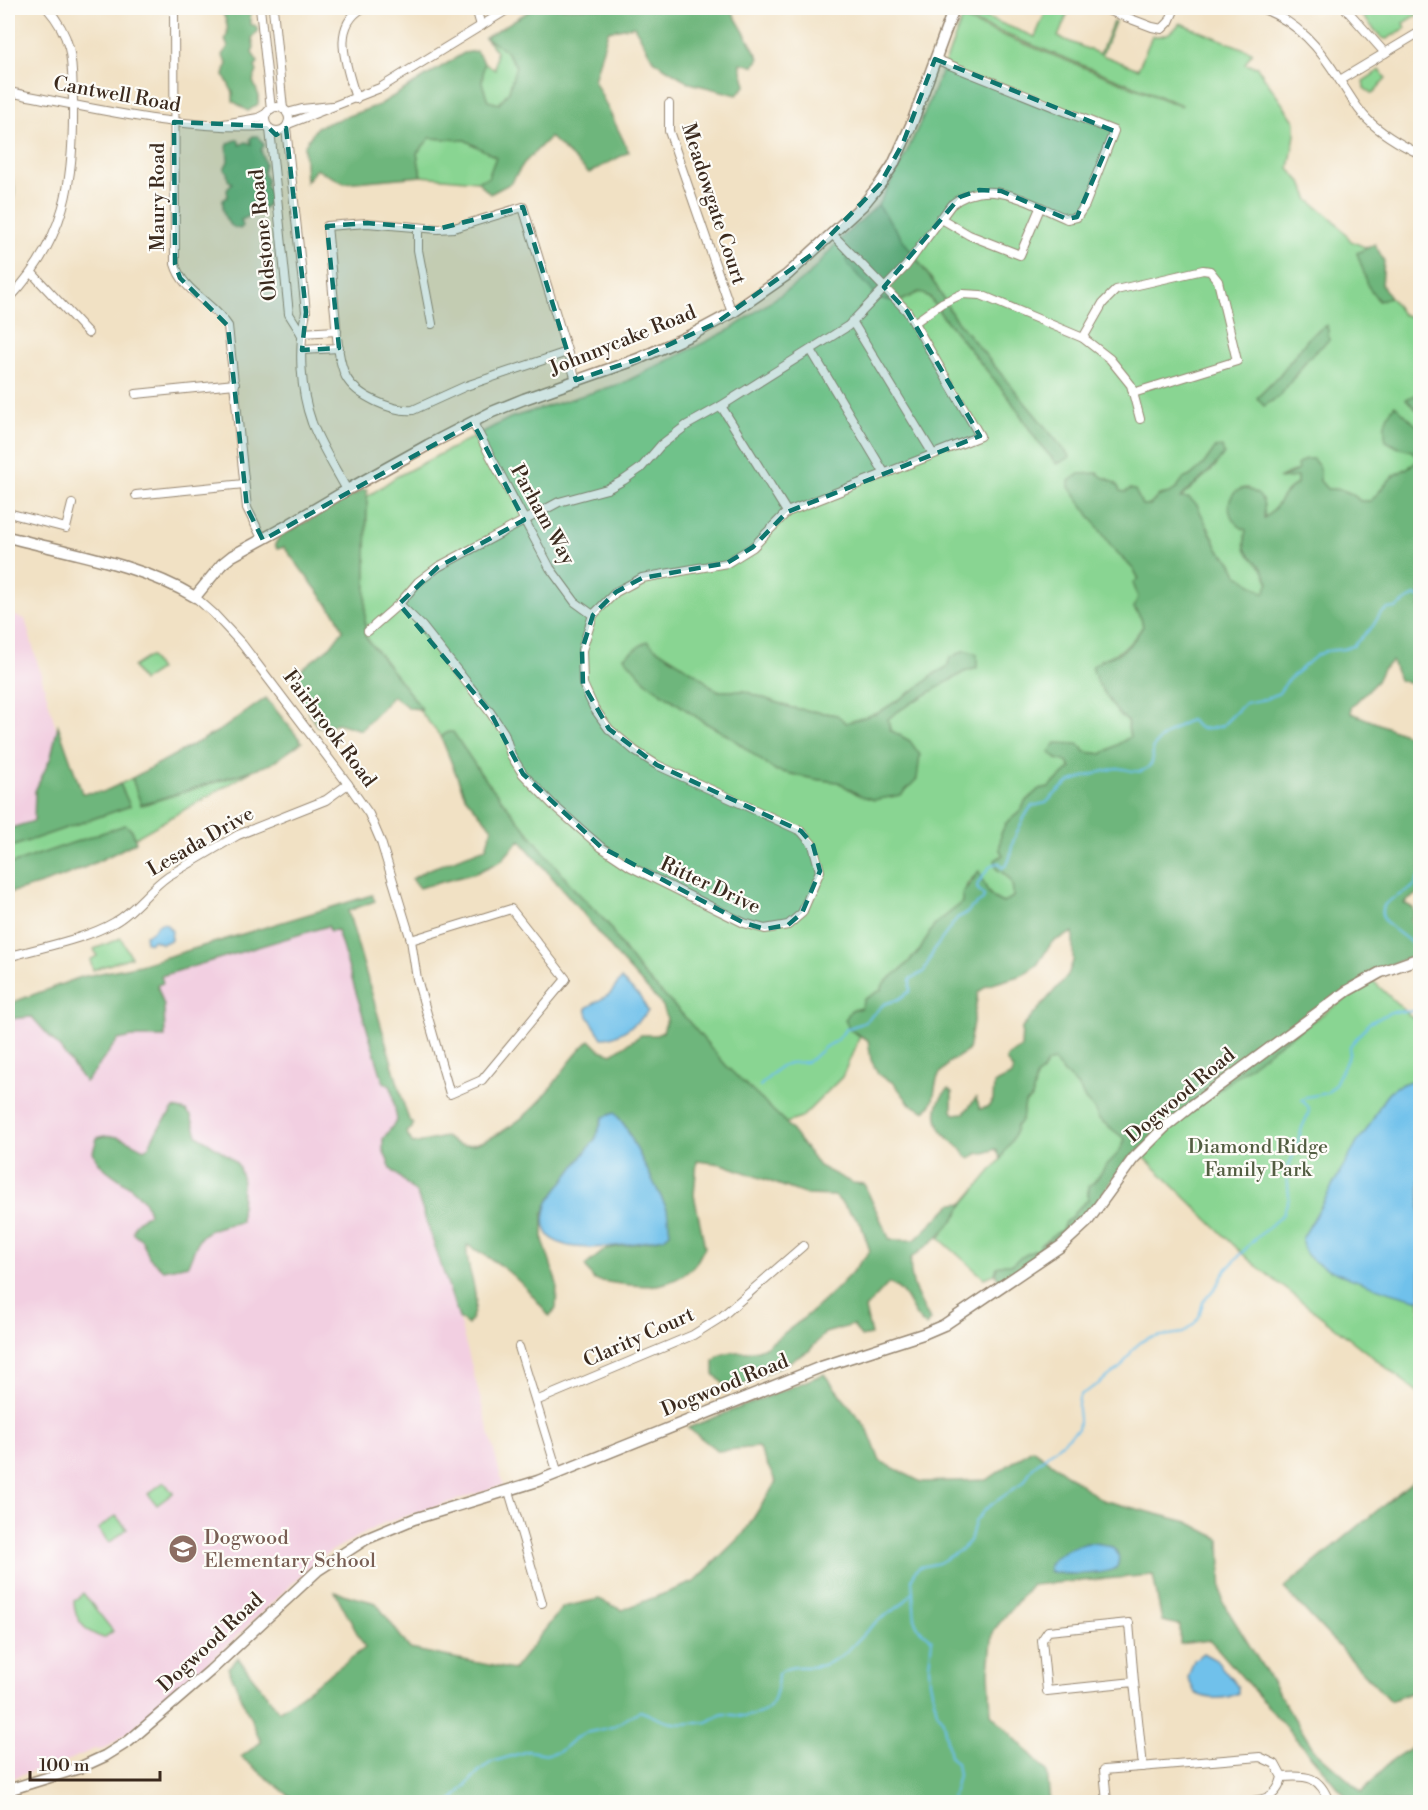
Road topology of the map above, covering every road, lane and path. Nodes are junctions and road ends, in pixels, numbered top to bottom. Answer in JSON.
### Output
{"nodes":[{"id":1,"x":47,"y":8,"type":"edge"},
{"id":2,"x":174,"y":8,"type":"edge"},
{"id":3,"x":260,"y":8,"type":"edge"},
{"id":4,"x":273,"y":8,"type":"edge"},
{"id":5,"x":363,"y":8,"type":"edge"},
{"id":6,"x":476,"y":8,"type":"edge"},
{"id":7,"x":510,"y":8,"type":"edge"},
{"id":8,"x":954,"y":8,"type":"edge"},
{"id":9,"x":1102,"y":8,"type":"edge"},
{"id":10,"x":1175,"y":8,"type":"edge"},
{"id":11,"x":1261,"y":8,"type":"edge"},
{"id":12,"x":1346,"y":8,"type":"edge"},
{"id":13,"x":481,"y":26,"type":"junction"},
{"id":14,"x":1420,"y":32,"type":"edge"},
{"id":15,"x":1385,"y":53,"type":"junction"},
{"id":16,"x":935,"y":59,"type":"junction"},
{"id":17,"x":1340,"y":80,"type":"junction"},
{"id":18,"x":8,"y":92,"type":"edge"},
{"id":19,"x":356,"y":99,"type":"junction"},
{"id":20,"x":669,"y":104,"type":"dead end"},
{"id":21,"x":73,"y":105,"type":"junction"},
{"id":22,"x":335,"y":106,"type":"junction"},
{"id":23,"x":269,"y":111,"type":"junction"},
{"id":24,"x":285,"y":111,"type":"junction"},
{"id":25,"x":174,"y":122,"type":"junction"},
{"id":26,"x":220,"y":125,"type":"junction"},
{"id":27,"x":287,"y":126,"type":"junction"},
{"id":28,"x":269,"y":128,"type":"junction"},
{"id":29,"x":1420,"y":154,"type":"edge"},
{"id":30,"x":1040,"y":208,"type":"junction"},
{"id":31,"x":940,"y":218,"type":"junction"},
{"id":32,"x":418,"y":229,"type":"junction"},
{"id":33,"x":833,"y":235,"type":"junction"},
{"id":34,"x":32,"y":273,"type":"junction"},
{"id":35,"x":884,"y":287,"type":"junction"},
{"id":36,"x":8,"y":300,"type":"edge"},
{"id":37,"x":732,"y":313,"type":"junction"},
{"id":38,"x":852,"y":321,"type":"junction"},
{"id":39,"x":914,"y":323,"type":"junction"},
{"id":40,"x":432,"y":324,"type":"dead end"},
{"id":41,"x":337,"y":332,"type":"junction"},
{"id":42,"x":88,"y":333,"type":"dead end"},
{"id":43,"x":301,"y":333,"type":"junction"},
{"id":44,"x":1083,"y":338,"type":"junction"},
{"id":45,"x":339,"y":348,"type":"junction"},
{"id":46,"x":302,"y":350,"type":"junction"},
{"id":47,"x":811,"y":350,"type":"junction"},
{"id":48,"x":567,"y":352,"type":"junction"},
{"id":49,"x":576,"y":380,"type":"junction"},
{"id":50,"x":235,"y":384,"type":"junction"},
{"id":51,"x":1133,"y":393,"type":"junction"},
{"id":52,"x":136,"y":394,"type":"dead end"},
{"id":53,"x":721,"y":406,"type":"junction"},
{"id":54,"x":1140,"y":419,"type":"dead end"},
{"id":55,"x":473,"y":423,"type":"junction"},
{"id":56,"x":933,"y":454,"type":"junction"},
{"id":57,"x":885,"y":474,"type":"junction"},
{"id":58,"x":244,"y":484,"type":"junction"},
{"id":59,"x":347,"y":490,"type":"junction"},
{"id":60,"x":136,"y":495,"type":"dead end"},
{"id":61,"x":72,"y":504,"type":"dead end"},
{"id":62,"x":787,"y":512,"type":"junction"},
{"id":63,"x":8,"y":513,"type":"edge"},
{"id":64,"x":524,"y":520,"type":"junction"},
{"id":65,"x":8,"y":537,"type":"edge"},
{"id":66,"x":263,"y":540,"type":"junction"},
{"id":67,"x":195,"y":597,"type":"junction"},
{"id":68,"x":399,"y":604,"type":"junction"},
{"id":69,"x":592,"y":615,"type":"junction"},
{"id":70,"x":368,"y":632,"type":"dead end"},
{"id":71,"x":348,"y":784,"type":"junction"},
{"id":72,"x":411,"y":940,"type":"junction"},
{"id":73,"x":8,"y":957,"type":"edge"},
{"id":74,"x":1420,"y":958,"type":"edge"},
{"id":75,"x":803,"y":1246,"type":"dead end"},
{"id":76,"x":519,"y":1347,"type":"dead end"},
{"id":77,"x":536,"y":1401,"type":"junction"},
{"id":78,"x":558,"y":1474,"type":"junction"},
{"id":79,"x":509,"y":1491,"type":"junction"},
{"id":80,"x":542,"y":1603,"type":"dead end"},
{"id":81,"x":1134,"y":1682,"type":"junction"},
{"id":82,"x":1143,"y":1767,"type":"junction"},
{"id":83,"x":1282,"y":1777,"type":"junction"},
{"id":84,"x":8,"y":1790,"type":"edge"},
{"id":85,"x":1107,"y":1803,"type":"edge"},
{"id":86,"x":1238,"y":1803,"type":"edge"},
{"id":87,"x":1329,"y":1803,"type":"edge"}],
"edges":[{"from":1,"to":21,"type":"street"},
{"from":2,"to":25,"type":"street","name":"Maury Road"},
{"from":3,"to":23,"type":"street"},
{"from":4,"to":24,"type":"street"},
{"from":5,"to":19,"type":"street"},
{"from":6,"to":13,"type":"street"},
{"from":7,"to":13,"type":"street"},
{"from":8,"to":16,"type":"street","name":"Johnnycake Road"},
{"from":9,"to":10,"type":"street"},
{"from":11,"to":17,"type":"street"},
{"from":12,"to":15,"type":"street"},
{"from":13,"to":19,"type":"street"},
{"from":14,"to":15,"type":"street"},
{"from":15,"to":17,"type":"street"},
{"from":16,"to":30,"type":"street"},
{"from":16,"to":33,"type":"street","name":"Johnnycake Road"},
{"from":17,"to":29,"type":"street"},
{"from":18,"to":21,"type":"street","name":"Cantwell Road"},
{"from":19,"to":22,"type":"street"},
{"from":20,"to":37,"type":"street","name":"Meadowgate Court"},
{"from":21,"to":25,"type":"street","name":"Cantwell Road"},
{"from":21,"to":34,"type":"street"},
{"from":22,"to":24,"type":"street"},
{"from":22,"to":27,"type":"street"},
{"from":23,"to":24,"type":"street"},
{"from":23,"to":26,"type":"street","name":"Cantwell Road"},
{"from":23,"to":28,"type":"street"},
{"from":24,"to":27,"type":"street"},
{"from":25,"to":26,"type":"street","name":"Cantwell Road"},
{"from":25,"to":50,"type":"street","name":"Maury Road"},
{"from":26,"to":28,"type":"street","name":"Cantwell Road"},
{"from":27,"to":28,"type":"street"},
{"from":27,"to":43,"type":"street","name":"Oldstone Road"},
{"from":28,"to":43,"type":"street","name":"Oldstone Road"},
{"from":30,"to":31,"type":"street"},
{"from":30,"to":31,"type":"street"},
{"from":31,"to":35,"type":"street"},
{"from":32,"to":40,"type":"street"},
{"from":32,"to":41,"type":"street"},
{"from":32,"to":48,"type":"street"},
{"from":33,"to":35,"type":"street"},
{"from":33,"to":37,"type":"street","name":"Johnnycake Road"},
{"from":34,"to":36,"type":"street"},
{"from":34,"to":42,"type":"street"},
{"from":35,"to":38,"type":"street"},
{"from":35,"to":39,"type":"street"},
{"from":37,"to":49,"type":"street","name":"Johnnycake Road"},
{"from":38,"to":47,"type":"street"},
{"from":38,"to":56,"type":"street"},
{"from":39,"to":44,"type":"street"},
{"from":39,"to":56,"type":"street"},
{"from":41,"to":43,"type":"street"},
{"from":41,"to":45,"type":"street"},
{"from":43,"to":46,"type":"street","name":"Oldstone Road"},
{"from":44,"to":51,"type":"street"},
{"from":44,"to":51,"type":"street"},
{"from":45,"to":46,"type":"street"},
{"from":45,"to":48,"type":"street"},
{"from":46,"to":59,"type":"street","name":"Oldstone Road"},
{"from":47,"to":53,"type":"street"},
{"from":47,"to":57,"type":"street"},
{"from":48,"to":49,"type":"street"},
{"from":49,"to":55,"type":"street","name":"Johnnycake Road"},
{"from":50,"to":52,"type":"street"},
{"from":50,"to":58,"type":"street","name":"Maury Road"},
{"from":51,"to":54,"type":"street"},
{"from":53,"to":62,"type":"street"},
{"from":53,"to":64,"type":"street"},
{"from":55,"to":59,"type":"street","name":"Johnnycake Road"},
{"from":55,"to":64,"type":"street","name":"Parham Way"},
{"from":56,"to":57,"type":"street"},
{"from":57,"to":62,"type":"street"},
{"from":58,"to":60,"type":"street"},
{"from":58,"to":66,"type":"street","name":"Maury Road"},
{"from":59,"to":66,"type":"street","name":"Johnnycake Road"},
{"from":61,"to":63,"type":"street"},
{"from":62,"to":69,"type":"street"},
{"from":64,"to":68,"type":"street"},
{"from":64,"to":69,"type":"street","name":"Parham Way"},
{"from":65,"to":67,"type":"street","name":"Fairbrook Road"},
{"from":66,"to":67,"type":"street","name":"Johnnycake Road"},
{"from":67,"to":71,"type":"street","name":"Fairbrook Road"},
{"from":68,"to":69,"type":"street","name":"Ritter Drive"},
{"from":68,"to":70,"type":"street"},
{"from":71,"to":72,"type":"street","name":"Fairbrook Road"},
{"from":71,"to":73,"type":"street","name":"Lesada Drive"},
{"from":72,"to":72,"type":"street","name":"Fairbrook Road"},
{"from":74,"to":78,"type":"street","name":"Dogwood Road"},
{"from":75,"to":77,"type":"street","name":"Clarity Court"},
{"from":76,"to":77,"type":"street"},
{"from":77,"to":78,"type":"street"},
{"from":78,"to":79,"type":"street","name":"Dogwood Road"},
{"from":79,"to":80,"type":"street"},
{"from":79,"to":84,"type":"street","name":"Dogwood Road"},
{"from":81,"to":81,"type":"street"},
{"from":81,"to":82,"type":"street"},
{"from":82,"to":83,"type":"street"},
{"from":82,"to":85,"type":"street"},
{"from":83,"to":86,"type":"street"},
{"from":83,"to":87,"type":"street"}]}
